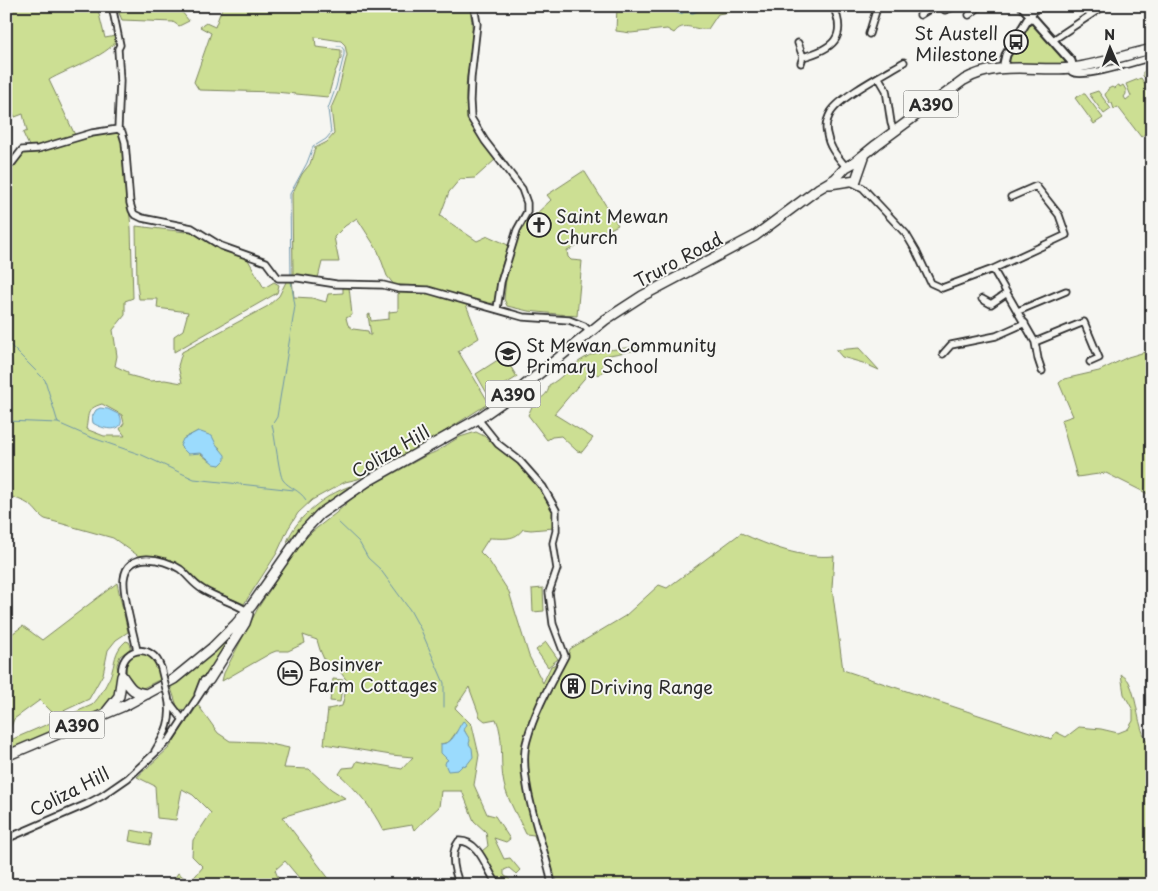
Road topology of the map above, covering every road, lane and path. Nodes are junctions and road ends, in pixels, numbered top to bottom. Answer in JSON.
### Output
{"nodes":[{"id":1,"x":112,"y":6,"type":"edge"},
{"id":2,"x":474,"y":6,"type":"edge"},
{"id":3,"x":833,"y":6,"type":"edge"},
{"id":4,"x":876,"y":6,"type":"edge"},
{"id":5,"x":936,"y":6,"type":"edge"},
{"id":6,"x":941,"y":6,"type":"edge"},
{"id":7,"x":957,"y":6,"type":"edge"},
{"id":8,"x":980,"y":6,"type":"edge"},
{"id":9,"x":1022,"y":6,"type":"edge"},
{"id":10,"x":1036,"y":6,"type":"edge"},
{"id":11,"x":1104,"y":6,"type":"edge"},
{"id":12,"x":920,"y":15,"type":"dead end"},
{"id":13,"x":969,"y":15,"type":"dead end"},
{"id":14,"x":1030,"y":16,"type":"junction"},
{"id":15,"x":869,"y":34,"type":"dead end"},
{"id":16,"x":1053,"y":40,"type":"junction"},
{"id":17,"x":798,"y":43,"type":"dead end"},
{"id":18,"x":1152,"y":49,"type":"edge"},
{"id":19,"x":1152,"y":56,"type":"edge"},
{"id":20,"x":904,"y":62,"type":"dead end"},
{"id":21,"x":1113,"y":63,"type":"junction"},
{"id":22,"x":1003,"y":68,"type":"junction"},
{"id":23,"x":1072,"y":68,"type":"junction"},
{"id":24,"x":879,"y":78,"type":"junction"},
{"id":25,"x":118,"y":129,"type":"junction"},
{"id":26,"x":894,"y":132,"type":"junction"},
{"id":27,"x":866,"y":153,"type":"junction"},
{"id":28,"x":6,"y":162,"type":"edge"},
{"id":29,"x":846,"y":168,"type":"junction"},
{"id":30,"x":859,"y":174,"type":"junction"},
{"id":31,"x":849,"y":182,"type":"junction"},
{"id":32,"x":828,"y":184,"type":"junction"},
{"id":33,"x":863,"y":188,"type":"junction"},
{"id":34,"x":1011,"y":196,"type":"dead end"},
{"id":35,"x":993,"y":270,"type":"junction"},
{"id":36,"x":1066,"y":291,"type":"dead end"},
{"id":37,"x":1007,"y":293,"type":"junction"},
{"id":38,"x":982,"y":299,"type":"dead end"},
{"id":39,"x":497,"y":310,"type":"junction"},
{"id":40,"x":1018,"y":311,"type":"junction"},
{"id":41,"x":1025,"y":322,"type":"junction"},
{"id":42,"x":590,"y":332,"type":"junction"},
{"id":43,"x":1035,"y":342,"type":"junction"},
{"id":44,"x":943,"y":354,"type":"dead end"},
{"id":45,"x":1090,"y":362,"type":"dead end"},
{"id":46,"x":1042,"y":371,"type":"dead end"},
{"id":47,"x":478,"y":419,"type":"junction"},
{"id":48,"x":247,"y":611,"type":"junction"},
{"id":49,"x":137,"y":651,"type":"junction"},
{"id":50,"x":122,"y":676,"type":"junction"},
{"id":51,"x":210,"y":680,"type":"joint"},
{"id":52,"x":147,"y":694,"type":"junction"},
{"id":53,"x":103,"y":714,"type":"junction"},
{"id":54,"x":171,"y":714,"type":"junction"},
{"id":55,"x":183,"y":720,"type":"junction"},
{"id":56,"x":155,"y":753,"type":"junction"},
{"id":57,"x":6,"y":756,"type":"edge"},
{"id":58,"x":6,"y":838,"type":"edge"},
{"id":59,"x":460,"y":885,"type":"edge"},
{"id":60,"x":498,"y":885,"type":"edge"},
{"id":61,"x":552,"y":885,"type":"edge"}],
"edges":[{"from":1,"to":25,"type":"street"},
{"from":2,"to":39,"type":"street"},
{"from":3,"to":17,"type":"street"},
{"from":4,"to":15,"type":"street"},
{"from":5,"to":12,"type":"street"},
{"from":6,"to":7,"type":"street"},
{"from":8,"to":13,"type":"street"},
{"from":9,"to":14,"type":"main road"},
{"from":10,"to":14,"type":"main road"},
{"from":11,"to":16,"type":"street"},
{"from":14,"to":16,"type":"main road"},
{"from":14,"to":22,"type":"main road"},
{"from":16,"to":23,"type":"main road"},
{"from":18,"to":21,"type":"highway","number":"A390"},
{"from":19,"to":21,"type":"street"},
{"from":20,"to":24,"type":"street"},
{"from":21,"to":23,"type":"highway","number":"A390"},
{"from":22,"to":23,"type":"highway","name":"Truro Road","number":"A390"},
{"from":22,"to":26,"type":"highway","name":"Truro Road","number":"A390"},
{"from":24,"to":26,"type":"street"},
{"from":24,"to":29,"type":"street"},
{"from":25,"to":28,"type":"street"},
{"from":25,"to":39,"type":"street"},
{"from":26,"to":27,"type":"highway","name":"Truro Road","number":"A390"},
{"from":27,"to":29,"type":"highway","name":"Truro Road","number":"A390"},
{"from":27,"to":30,"type":"highway"},
{"from":29,"to":30,"type":"highway"},
{"from":29,"to":31,"type":"highway"},
{"from":29,"to":32,"type":"highway","name":"Truro Road","number":"A390"},
{"from":30,"to":31,"type":"highway"},
{"from":30,"to":33,"type":"street"},
{"from":31,"to":32,"type":"highway","name":"Truro Road","number":"A390"},
{"from":31,"to":33,"type":"street"},
{"from":32,"to":42,"type":"highway","name":"Truro Road","number":"A390"},
{"from":33,"to":35,"type":"street"},
{"from":34,"to":35,"type":"street"},
{"from":35,"to":37,"type":"street"},
{"from":36,"to":40,"type":"street"},
{"from":37,"to":38,"type":"street"},
{"from":37,"to":40,"type":"street"},
{"from":39,"to":42,"type":"street"},
{"from":40,"to":41,"type":"street"},
{"from":41,"to":43,"type":"street"},
{"from":41,"to":44,"type":"street"},
{"from":42,"to":47,"type":"highway","name":"Truro Road","number":"A390"},
{"from":43,"to":45,"type":"street"},
{"from":43,"to":46,"type":"street"},
{"from":47,"to":48,"type":"highway","name":"Coliza Hill","number":"A390"},
{"from":47,"to":61,"type":"street"},
{"from":48,"to":49,"type":"street"},
{"from":48,"to":51,"type":"highway"},
{"from":48,"to":52,"type":"highway","number":"A390"},
{"from":49,"to":50,"type":"street"},
{"from":49,"to":54,"type":"street","bridge":true},
{"from":50,"to":52,"type":"highway"},
{"from":50,"to":53,"type":"highway"},
{"from":51,"to":55,"type":"street","name":"Coliza Hill"},
{"from":52,"to":53,"type":"highway","number":"A390"},
{"from":53,"to":57,"type":"highway","number":"A390"},
{"from":54,"to":55,"type":"street"},
{"from":54,"to":56,"type":"street"},
{"from":55,"to":56,"type":"street","name":"Coliza Hill"},
{"from":56,"to":58,"type":"street","name":"Coliza Hill"},
{"from":59,"to":60,"type":"street"}]}
